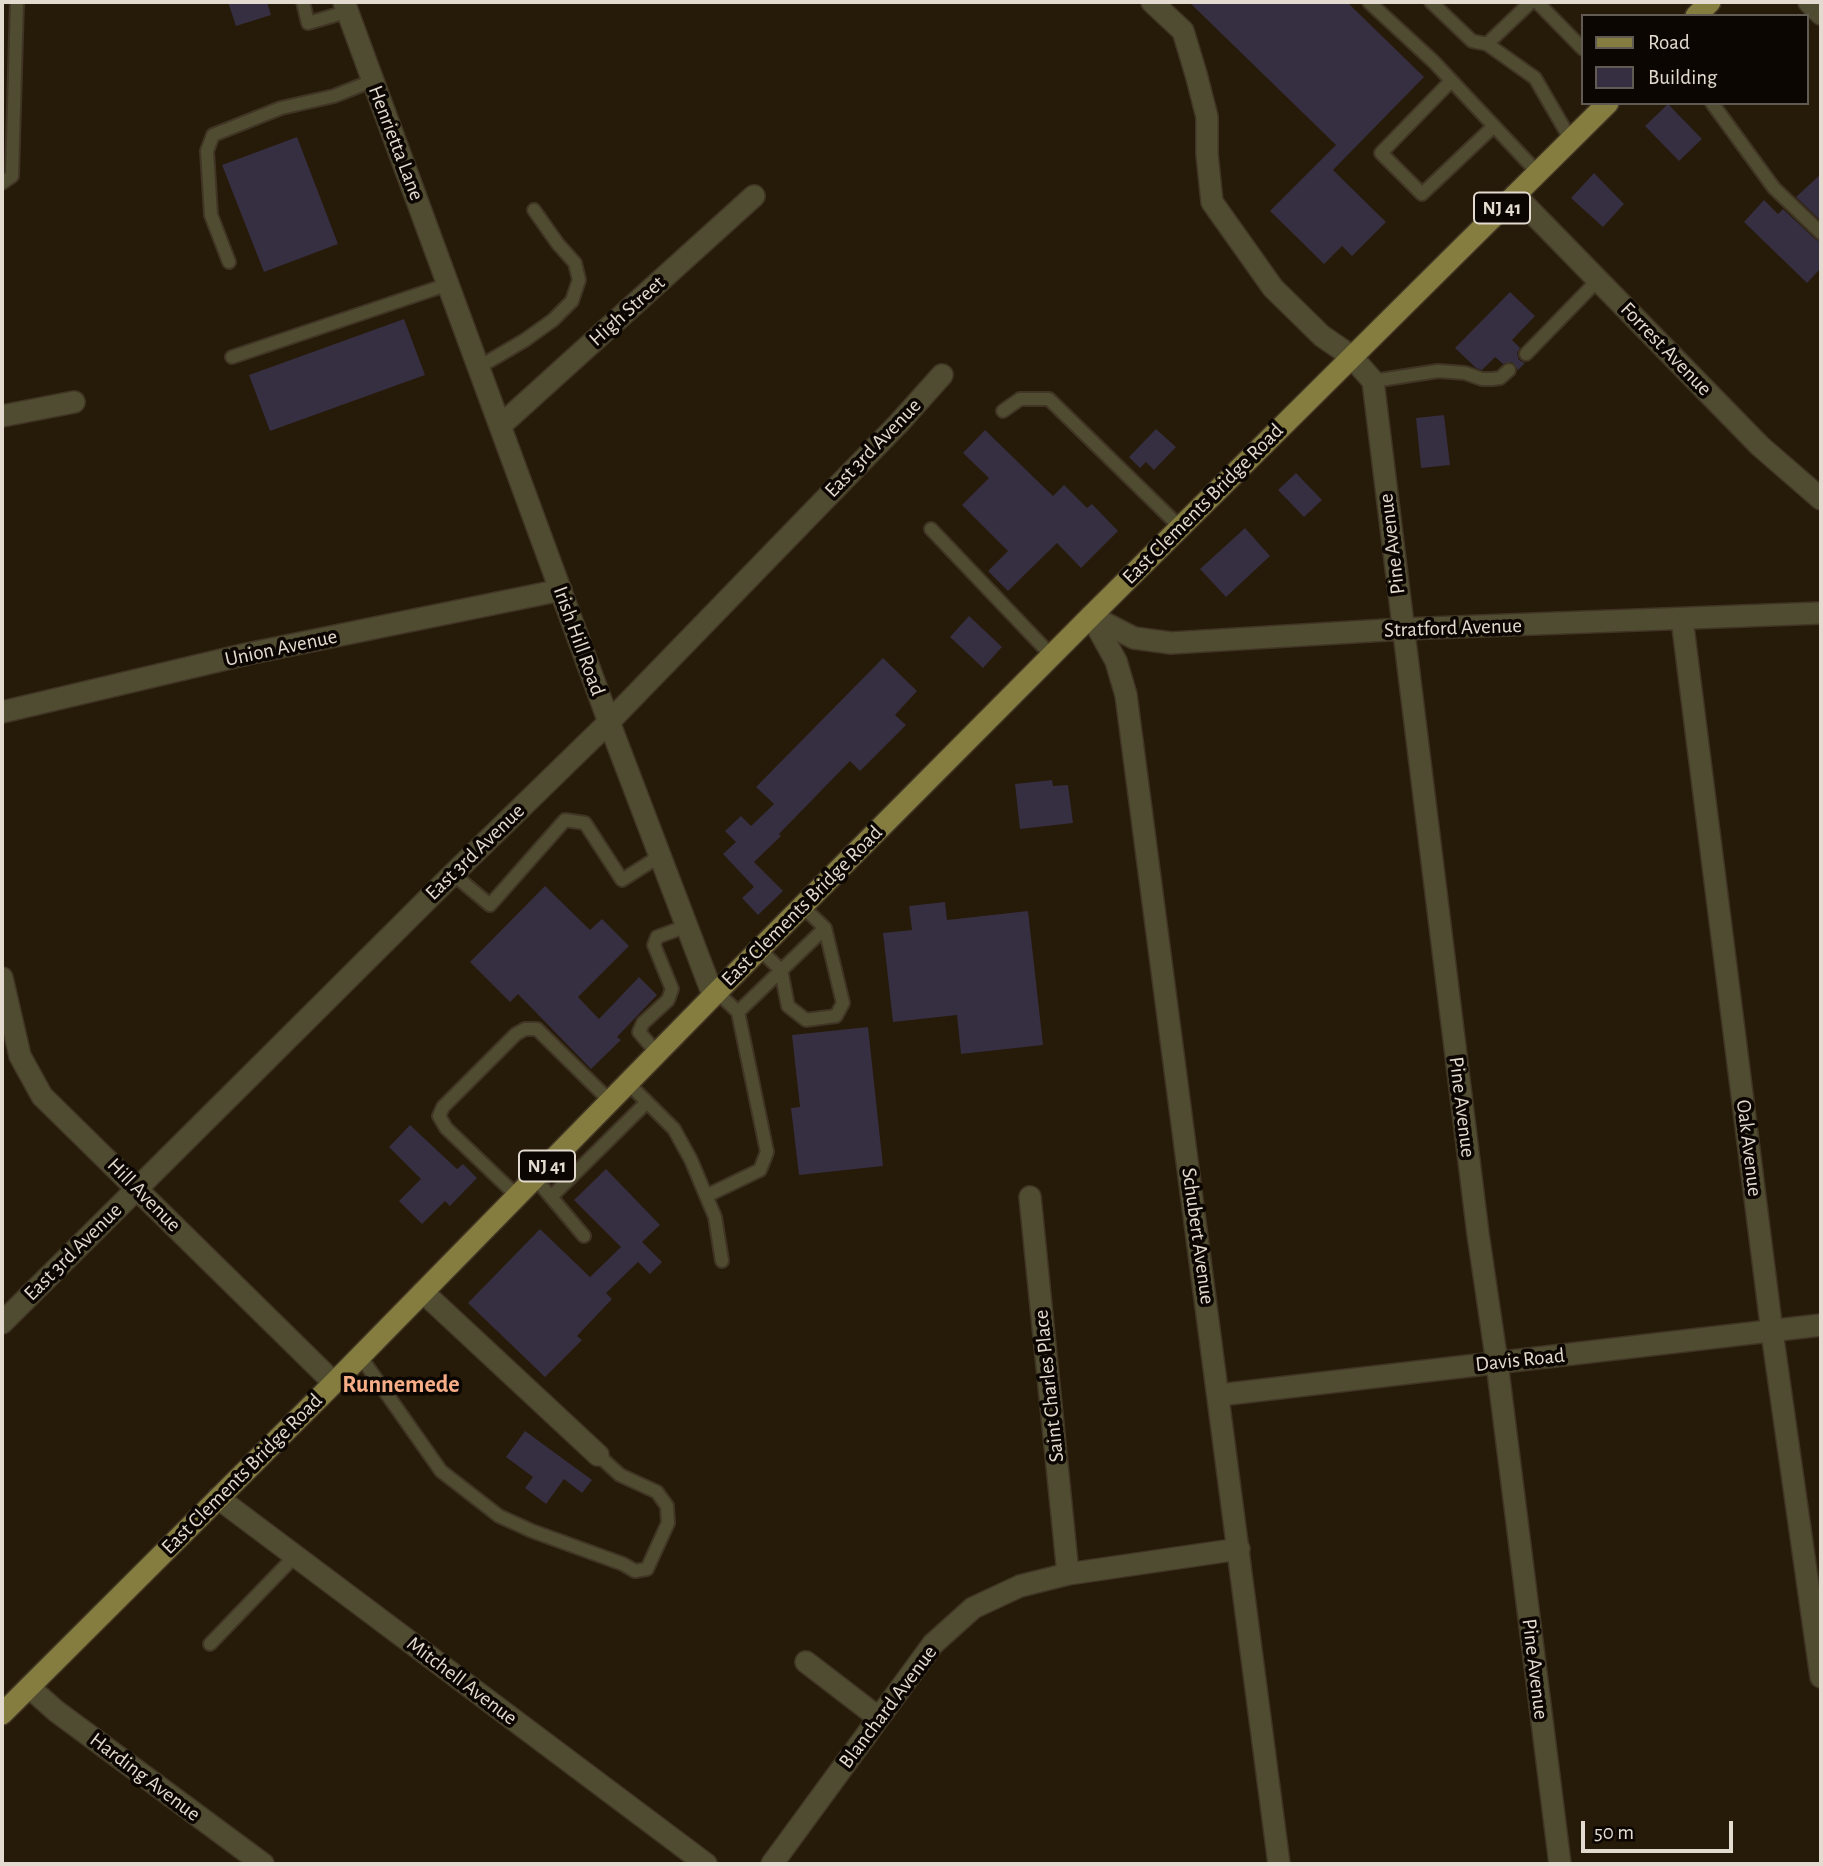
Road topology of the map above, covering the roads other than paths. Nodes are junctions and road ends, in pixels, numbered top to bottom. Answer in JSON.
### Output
{"nodes":[{"id":1,"x":17,"y":2,"type":"edge"},
{"id":2,"x":303,"y":2,"type":"edge"},
{"id":3,"x":1152,"y":2,"type":"edge"},
{"id":4,"x":1369,"y":2,"type":"edge"},
{"id":5,"x":1431,"y":2,"type":"edge"},
{"id":6,"x":1531,"y":2,"type":"edge"},
{"id":7,"x":1537,"y":2,"type":"edge"},
{"id":8,"x":1810,"y":2,"type":"edge"},
{"id":9,"x":345,"y":7,"type":"edge"},
{"id":10,"x":1821,"y":14,"type":"edge"},
{"id":11,"x":1487,"y":44,"type":"junction"},
{"id":12,"x":1582,"y":47,"type":"edge"},
{"id":13,"x":1451,"y":80,"type":"junction"},
{"id":14,"x":372,"y":81,"type":"junction"},
{"id":15,"x":1606,"y":105,"type":"edge"},
{"id":16,"x":1713,"y":105,"type":"edge"},
{"id":17,"x":1494,"y":126,"type":"junction"},
{"id":18,"x":1571,"y":140,"type":"junction"},
{"id":19,"x":1538,"y":173,"type":"junction"},
{"id":20,"x":2,"y":183,"type":"edge"},
{"id":21,"x":1515,"y":195,"type":"junction"},
{"id":22,"x":754,"y":196,"type":"dead end"},
{"id":23,"x":534,"y":210,"type":"dead end"},
{"id":24,"x":1821,"y":233,"type":"edge"},
{"id":25,"x":229,"y":262,"type":"dead end"},
{"id":26,"x":1598,"y":280,"type":"junction"},
{"id":27,"x":449,"y":284,"type":"junction"},
{"id":28,"x":1526,"y":354,"type":"dead end"},
{"id":29,"x":1351,"y":356,"type":"junction"},
{"id":30,"x":232,"y":357,"type":"dead end"},
{"id":31,"x":479,"y":367,"type":"junction"},
{"id":32,"x":1509,"y":370,"type":"dead end"},
{"id":33,"x":942,"y":375,"type":"dead end"},
{"id":34,"x":1373,"y":382,"type":"junction"},
{"id":35,"x":74,"y":402,"type":"dead end"},
{"id":36,"x":1003,"y":411,"type":"dead end"},
{"id":37,"x":2,"y":416,"type":"edge"},
{"id":38,"x":500,"y":426,"type":"junction"},
{"id":39,"x":1821,"y":499,"type":"edge"},
{"id":40,"x":1180,"y":527,"type":"junction"},
{"id":41,"x":931,"y":529,"type":"dead end"},
{"id":42,"x":561,"y":590,"type":"junction"},
{"id":43,"x":1821,"y":613,"type":"edge"},
{"id":44,"x":1091,"y":616,"type":"junction"},
{"id":45,"x":1682,"y":618,"type":"junction"},
{"id":46,"x":1403,"y":629,"type":"junction"},
{"id":47,"x":1051,"y":656,"type":"junction"},
{"id":48,"x":2,"y":712,"type":"edge"},
{"id":49,"x":609,"y":722,"type":"junction"},
{"id":50,"x":660,"y":856,"type":"junction"},
{"id":51,"x":453,"y":874,"type":"junction"},
{"id":52,"x":802,"y":906,"type":"junction"},
{"id":53,"x":687,"y":926,"type":"junction"},
{"id":54,"x":825,"y":928,"type":"junction"},
{"id":55,"x":760,"y":949,"type":"junction"},
{"id":56,"x":781,"y":970,"type":"junction"},
{"id":57,"x":2,"y":978,"type":"edge"},
{"id":58,"x":715,"y":994,"type":"junction"},
{"id":59,"x":738,"y":1012,"type":"junction"},
{"id":60,"x":657,"y":1053,"type":"junction"},
{"id":61,"x":11,"y":1058,"type":"edge"},
{"id":62,"x":628,"y":1083,"type":"junction"},
{"id":63,"x":610,"y":1101,"type":"junction"},
{"id":64,"x":647,"y":1102,"type":"junction"},
{"id":65,"x":535,"y":1178,"type":"junction"},
{"id":66,"x":137,"y":1189,"type":"junction"},
{"id":67,"x":517,"y":1196,"type":"junction"},
{"id":68,"x":552,"y":1196,"type":"junction"},
{"id":69,"x":706,"y":1196,"type":"junction"},
{"id":70,"x":1030,"y":1197,"type":"dead end"},
{"id":71,"x":584,"y":1237,"type":"dead end"},
{"id":72,"x":722,"y":1261,"type":"dead end"},
{"id":73,"x":423,"y":1292,"type":"junction"},
{"id":74,"x":2,"y":1323,"type":"edge"},
{"id":75,"x":1821,"y":1325,"type":"edge"},
{"id":76,"x":1772,"y":1332,"type":"junction"},
{"id":77,"x":360,"y":1356,"type":"junction"},
{"id":78,"x":1497,"y":1363,"type":"junction"},
{"id":79,"x":334,"y":1383,"type":"junction"},
{"id":80,"x":1219,"y":1395,"type":"junction"},
{"id":81,"x":598,"y":1455,"type":"joint"},
{"id":82,"x":218,"y":1498,"type":"junction"},
{"id":83,"x":1239,"y":1549,"type":"junction"},
{"id":84,"x":295,"y":1556,"type":"junction"},
{"id":85,"x":1068,"y":1574,"type":"junction"},
{"id":86,"x":210,"y":1644,"type":"dead end"},
{"id":87,"x":806,"y":1662,"type":"dead end"},
{"id":88,"x":1821,"y":1676,"type":"edge"},
{"id":89,"x":29,"y":1687,"type":"junction"},
{"id":90,"x":2,"y":1714,"type":"edge"},
{"id":91,"x":879,"y":1718,"type":"junction"},
{"id":92,"x":263,"y":1864,"type":"edge"},
{"id":93,"x":706,"y":1864,"type":"edge"},
{"id":94,"x":772,"y":1864,"type":"edge"},
{"id":95,"x":1279,"y":1864,"type":"edge"},
{"id":96,"x":1560,"y":1864,"type":"edge"}],
"edges":[{"from":1,"to":20,"type":"lane"},
{"from":2,"to":9,"type":"lane"},
{"from":3,"to":29,"type":"street"},
{"from":4,"to":13,"type":"lane"},
{"from":5,"to":11,"type":"lane"},
{"from":6,"to":11,"type":"lane"},
{"from":7,"to":12,"type":"lane"},
{"from":8,"to":10,"type":"street"},
{"from":9,"to":14,"type":"street","name":"Henrietta Lane"},
{"from":11,"to":18,"type":"lane"},
{"from":13,"to":17,"type":"lane"},
{"from":13,"to":17,"type":"lane"},
{"from":14,"to":25,"type":"lane"},
{"from":14,"to":27,"type":"street","name":"Henrietta Lane"},
{"from":15,"to":18,"type":"main road","name":"East Clements Bridge Road","number":"NJ 41"},
{"from":16,"to":24,"type":"lane"},
{"from":17,"to":19,"type":"lane"},
{"from":18,"to":19,"type":"main road","name":"East Clements Bridge Road","number":"NJ 41"},
{"from":19,"to":21,"type":"main road","name":"East Clements Bridge Road","number":"NJ 41"},
{"from":21,"to":26,"type":"street","name":"Forrest Avenue"},
{"from":21,"to":29,"type":"main road","name":"East Clements Bridge Road","number":"NJ 41"},
{"from":22,"to":38,"type":"street","name":"High Street"},
{"from":23,"to":31,"type":"lane"},
{"from":26,"to":28,"type":"lane"},
{"from":26,"to":39,"type":"street","name":"Forrest Avenue"},
{"from":27,"to":30,"type":"lane"},
{"from":27,"to":31,"type":"street","name":"Irish Hill Road"},
{"from":29,"to":34,"type":"street"},
{"from":29,"to":40,"type":"main road","name":"East Clements Bridge Road","number":"NJ 41"},
{"from":31,"to":38,"type":"street","name":"Irish Hill Road"},
{"from":32,"to":34,"type":"lane"},
{"from":33,"to":49,"type":"street","name":"East 3rd Avenue"},
{"from":34,"to":46,"type":"street","name":"Pine Avenue"},
{"from":35,"to":37,"type":"street"},
{"from":36,"to":40,"type":"lane"},
{"from":38,"to":42,"type":"street","name":"Irish Hill Road"},
{"from":40,"to":44,"type":"main road","name":"East Clements Bridge Road","number":"NJ 41"},
{"from":41,"to":47,"type":"lane"},
{"from":42,"to":48,"type":"street","name":"Union Avenue"},
{"from":42,"to":49,"type":"street","name":"Irish Hill Road"},
{"from":43,"to":45,"type":"street","name":"Stratford Avenue"},
{"from":44,"to":46,"type":"street","name":"Stratford Avenue"},
{"from":44,"to":47,"type":"main road","name":"East Clements Bridge Road","number":"NJ 41"},
{"from":44,"to":80,"type":"street","name":"Schubert Avenue"},
{"from":45,"to":46,"type":"street","name":"Stratford Avenue"},
{"from":45,"to":76,"type":"street","name":"Oak Avenue"},
{"from":46,"to":78,"type":"street","name":"Pine Avenue"},
{"from":47,"to":52,"type":"main road","name":"East Clements Bridge Road","number":"NJ 41"},
{"from":49,"to":50,"type":"street","name":"Irish Hill Road"},
{"from":49,"to":51,"type":"street","name":"East 3rd Avenue"},
{"from":50,"to":51,"type":"lane"},
{"from":50,"to":53,"type":"street","name":"Irish Hill Road"},
{"from":51,"to":66,"type":"street","name":"East 3rd Avenue"},
{"from":52,"to":54,"type":"lane"},
{"from":52,"to":55,"type":"main road","name":"East Clements Bridge Road","number":"NJ 41"},
{"from":53,"to":58,"type":"street","name":"Irish Hill Road"},
{"from":53,"to":60,"type":"lane"},
{"from":54,"to":56,"type":"lane"},
{"from":54,"to":56,"type":"lane"},
{"from":55,"to":56,"type":"lane"},
{"from":55,"to":58,"type":"main road","name":"East Clements Bridge Road","number":"NJ 41"},
{"from":56,"to":59,"type":"lane"},
{"from":57,"to":61,"type":"street","name":"Hill Avenue"},
{"from":58,"to":59,"type":"lane"},
{"from":58,"to":60,"type":"main road","name":"East Clements Bridge Road","number":"NJ 41"},
{"from":59,"to":69,"type":"lane"},
{"from":60,"to":62,"type":"main road","name":"East Clements Bridge Road","number":"NJ 41"},
{"from":61,"to":66,"type":"street","name":"Hill Avenue"},
{"from":62,"to":63,"type":"main road","name":"East Clements Bridge Road","number":"NJ 41"},
{"from":62,"to":64,"type":"lane"},
{"from":63,"to":65,"type":"main road","name":"East Clements Bridge Road","number":"NJ 41"},
{"from":63,"to":67,"type":"lane"},
{"from":64,"to":68,"type":"lane"},
{"from":64,"to":69,"type":"lane"},
{"from":65,"to":67,"type":"main road","name":"East Clements Bridge Road","number":"NJ 41"},
{"from":65,"to":68,"type":"lane"},
{"from":66,"to":74,"type":"street","name":"East 3rd Avenue"},
{"from":66,"to":79,"type":"street","name":"Hill Avenue"},
{"from":67,"to":73,"type":"main road","name":"East Clements Bridge Road","number":"NJ 41"},
{"from":68,"to":71,"type":"lane"},
{"from":69,"to":72,"type":"lane"},
{"from":70,"to":85,"type":"street","name":"Saint Charles Place"},
{"from":73,"to":77,"type":"main road","name":"East Clements Bridge Road","number":"NJ 41"},
{"from":73,"to":81,"type":"street"},
{"from":75,"to":76,"type":"street","name":"Davis Road"},
{"from":76,"to":78,"type":"street","name":"Davis Road"},
{"from":76,"to":88,"type":"street","name":"Oak Avenue"},
{"from":77,"to":79,"type":"main road","name":"East Clements Bridge Road","number":"NJ 41"},
{"from":77,"to":81,"type":"lane"},
{"from":78,"to":80,"type":"street","name":"Davis Road"},
{"from":78,"to":96,"type":"street","name":"Pine Avenue"},
{"from":79,"to":82,"type":"main road","name":"East Clements Bridge Road","number":"NJ 41"},
{"from":80,"to":83,"type":"street","name":"Schubert Avenue"},
{"from":82,"to":84,"type":"street","name":"Mitchell Avenue"},
{"from":82,"to":89,"type":"main road","name":"East Clements Bridge Road","number":"NJ 41"},
{"from":83,"to":85,"type":"street","name":"Blanchard Avenue"},
{"from":83,"to":95,"type":"street","name":"Schubert Avenue"},
{"from":84,"to":86,"type":"lane"},
{"from":84,"to":93,"type":"street","name":"Mitchell Avenue"},
{"from":85,"to":91,"type":"street","name":"Blanchard Avenue"},
{"from":87,"to":91,"type":"street"},
{"from":89,"to":90,"type":"main road","name":"East Clements Bridge Road","number":"NJ 41"},
{"from":89,"to":92,"type":"street","name":"Harding Avenue"},
{"from":91,"to":94,"type":"street","name":"Blanchard Avenue"}]}
